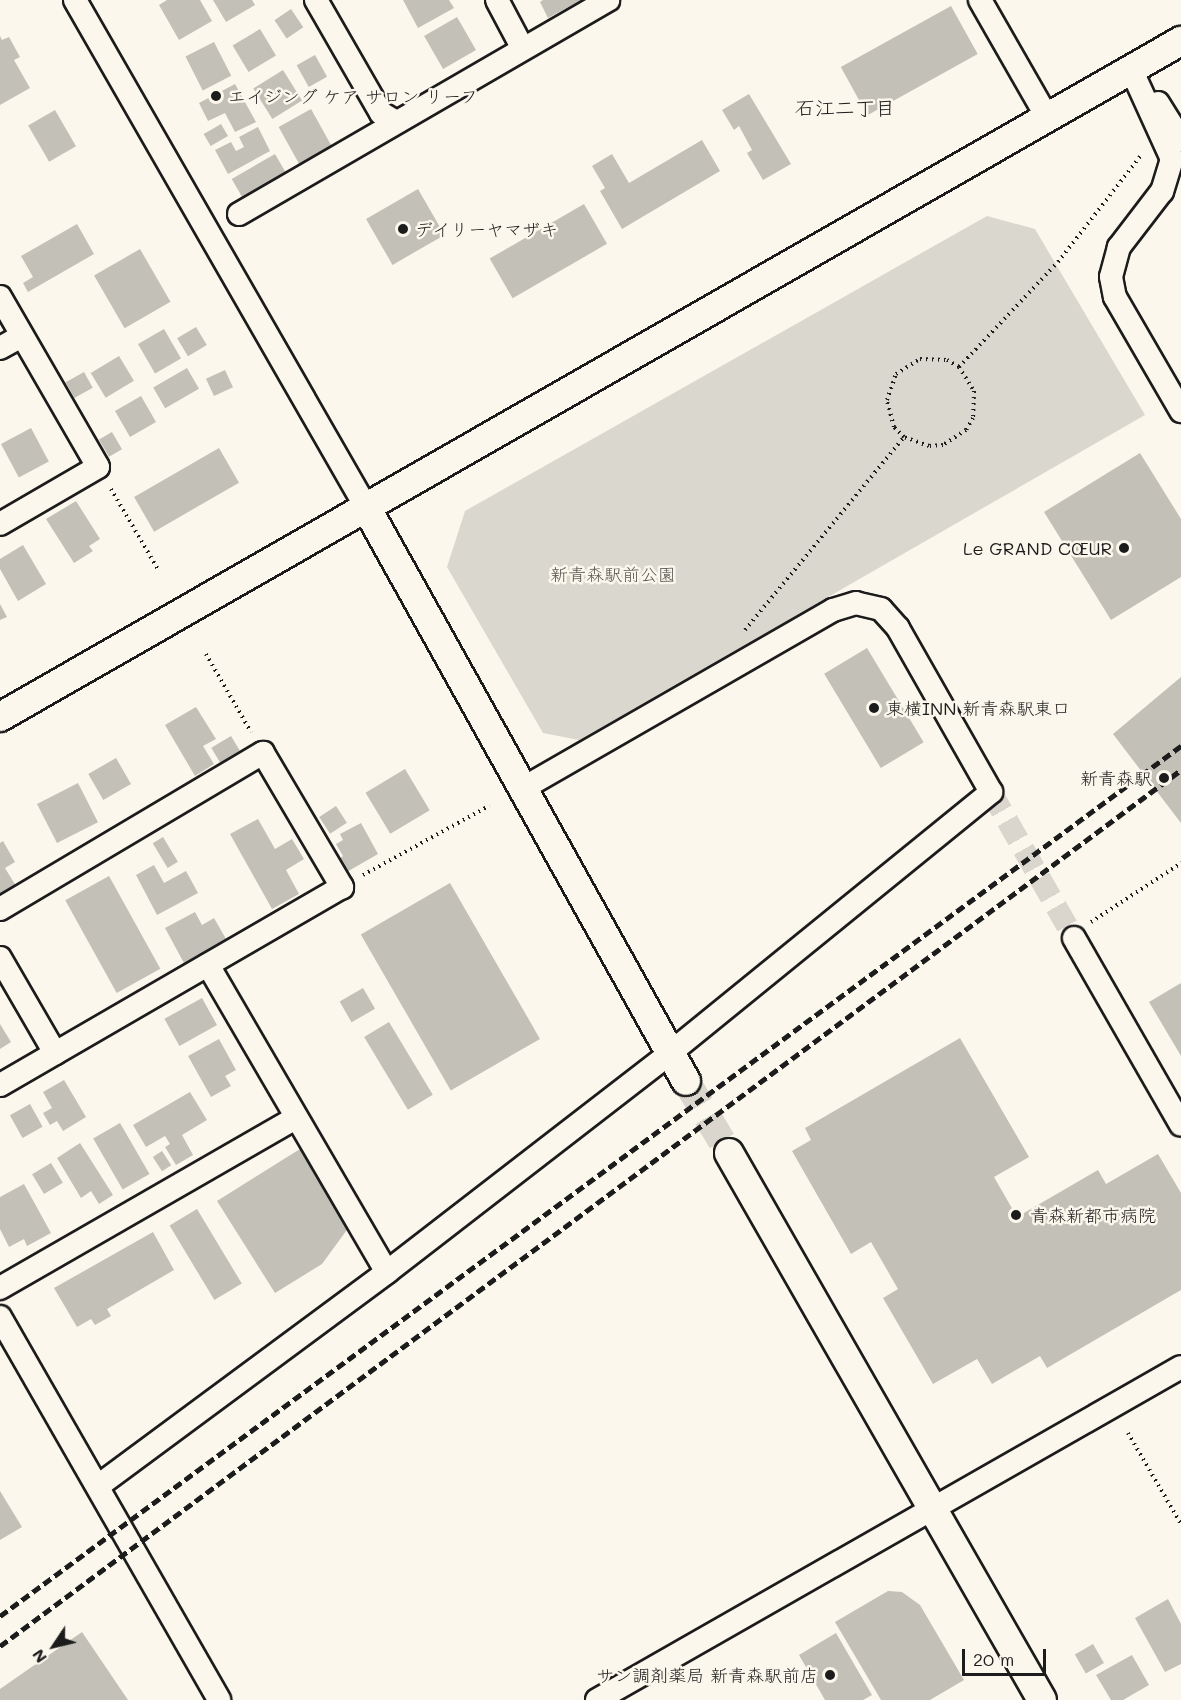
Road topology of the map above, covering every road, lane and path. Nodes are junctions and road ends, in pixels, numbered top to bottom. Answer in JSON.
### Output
{"nodes":[{"id":1,"x":75,"y":0,"type":"edge"},
{"id":2,"x":316,"y":0,"type":"edge"},
{"id":3,"x":497,"y":0,"type":"edge"},
{"id":4,"x":608,"y":0,"type":"edge"},
{"id":5,"x":980,"y":0,"type":"edge"},
{"id":6,"x":1181,"y":41,"type":"edge"},
{"id":7,"x":523,"y":49,"type":"junction"},
{"id":8,"x":1131,"y":69,"type":"junction"},
{"id":9,"x":1047,"y":117,"type":"junction"},
{"id":10,"x":396,"y":122,"type":"junction"},
{"id":11,"x":1171,"y":139,"type":"edge"},
{"id":12,"x":239,"y":214,"type":"dead end"},
{"id":13,"x":0,"y":297,"type":"edge"},
{"id":14,"x":22,"y":336,"type":"junction"},
{"id":15,"x":0,"y":348,"type":"edge"},
{"id":16,"x":959,"y":368,"type":"junction"},
{"id":17,"x":1181,"y":411,"type":"edge"},
{"id":18,"x":904,"y":437,"type":"junction"},
{"id":19,"x":98,"y":467,"type":"junction"},
{"id":20,"x":366,"y":507,"type":"junction"},
{"id":21,"x":0,"y":524,"type":"edge"},
{"id":22,"x":159,"y":571,"type":"dead end"},
{"id":23,"x":206,"y":654,"type":"dead end"},
{"id":24,"x":754,"y":656,"type":"junction"},
{"id":25,"x":0,"y":717,"type":"edge"},
{"id":26,"x":263,"y":753,"type":"junction"},
{"id":27,"x":523,"y":788,"type":"junction"},
{"id":28,"x":489,"y":807,"type":"dead end"},
{"id":29,"x":1181,"y":863,"type":"edge"},
{"id":30,"x":342,"y":887,"type":"junction"},
{"id":31,"x":0,"y":909,"type":"edge"},
{"id":32,"x":1082,"y":930,"type":"joint"},
{"id":33,"x":0,"y":958,"type":"edge"},
{"id":34,"x":208,"y":965,"type":"junction"},
{"id":35,"x":56,"y":1053,"type":"junction"},
{"id":36,"x":670,"y":1053,"type":"junction"},
{"id":37,"x":686,"y":1081,"type":"tunnel mouth"},
{"id":38,"x":0,"y":1085,"type":"edge"},
{"id":39,"x":296,"y":1118,"type":"junction"},
{"id":40,"x":1181,"y":1125,"type":"edge"},
{"id":41,"x":729,"y":1153,"type":"tunnel mouth"},
{"id":42,"x":387,"y":1272,"type":"junction"},
{"id":43,"x":0,"y":1288,"type":"edge"},
{"id":44,"x":2,"y":1323,"type":"edge"},
{"id":45,"x":1181,"y":1367,"type":"edge"},
{"id":46,"x":1128,"y":1433,"type":"dead end"},
{"id":47,"x":99,"y":1486,"type":"junction"},
{"id":48,"x":934,"y":1509,"type":"junction"},
{"id":49,"x":1181,"y":1524,"type":"edge"},
{"id":50,"x":603,"y":1698,"type":"edge"},
{"id":51,"x":219,"y":1700,"type":"edge"},
{"id":52,"x":1042,"y":1700,"type":"edge"}],
"edges":[{"from":1,"to":20,"type":"street"},
{"from":2,"to":10,"type":"street"},
{"from":3,"to":7,"type":"street"},
{"from":4,"to":7,"type":"street"},
{"from":5,"to":9,"type":"street"},
{"from":6,"to":8,"type":"street"},
{"from":7,"to":10,"type":"street"},
{"from":8,"to":9,"type":"street"},
{"from":8,"to":11,"type":"street"},
{"from":9,"to":20,"type":"street"},
{"from":10,"to":12,"type":"street"},
{"from":11,"to":16,"type":"path"},
{"from":11,"to":17,"type":"street"},
{"from":13,"to":14,"type":"street"},
{"from":14,"to":15,"type":"street"},
{"from":14,"to":19,"type":"street"},
{"from":16,"to":18,"type":"path"},
{"from":16,"to":18,"type":"path"},
{"from":18,"to":24,"type":"path"},
{"from":19,"to":21,"type":"street"},
{"from":19,"to":22,"type":"path"},
{"from":20,"to":25,"type":"street"},
{"from":20,"to":27,"type":"street"},
{"from":23,"to":26,"type":"path"},
{"from":24,"to":27,"type":"street"},
{"from":24,"to":36,"type":"street"},
{"from":26,"to":30,"type":"street"},
{"from":26,"to":31,"type":"street"},
{"from":27,"to":36,"type":"street"},
{"from":28,"to":30,"type":"path"},
{"from":29,"to":32,"type":"path"},
{"from":30,"to":34,"type":"street"},
{"from":32,"to":40,"type":"street"},
{"from":33,"to":35,"type":"street"},
{"from":34,"to":35,"type":"street"},
{"from":34,"to":39,"type":"street"},
{"from":35,"to":38,"type":"street"},
{"from":36,"to":37,"type":"street"},
{"from":36,"to":42,"type":"street"},
{"from":39,"to":42,"type":"street"},
{"from":39,"to":43,"type":"street"},
{"from":41,"to":48,"type":"street"},
{"from":42,"to":47,"type":"street"},
{"from":44,"to":47,"type":"street"},
{"from":45,"to":48,"type":"street"},
{"from":46,"to":49,"type":"path"},
{"from":47,"to":51,"type":"street"},
{"from":48,"to":50,"type":"street"},
{"from":48,"to":52,"type":"street"}]}
